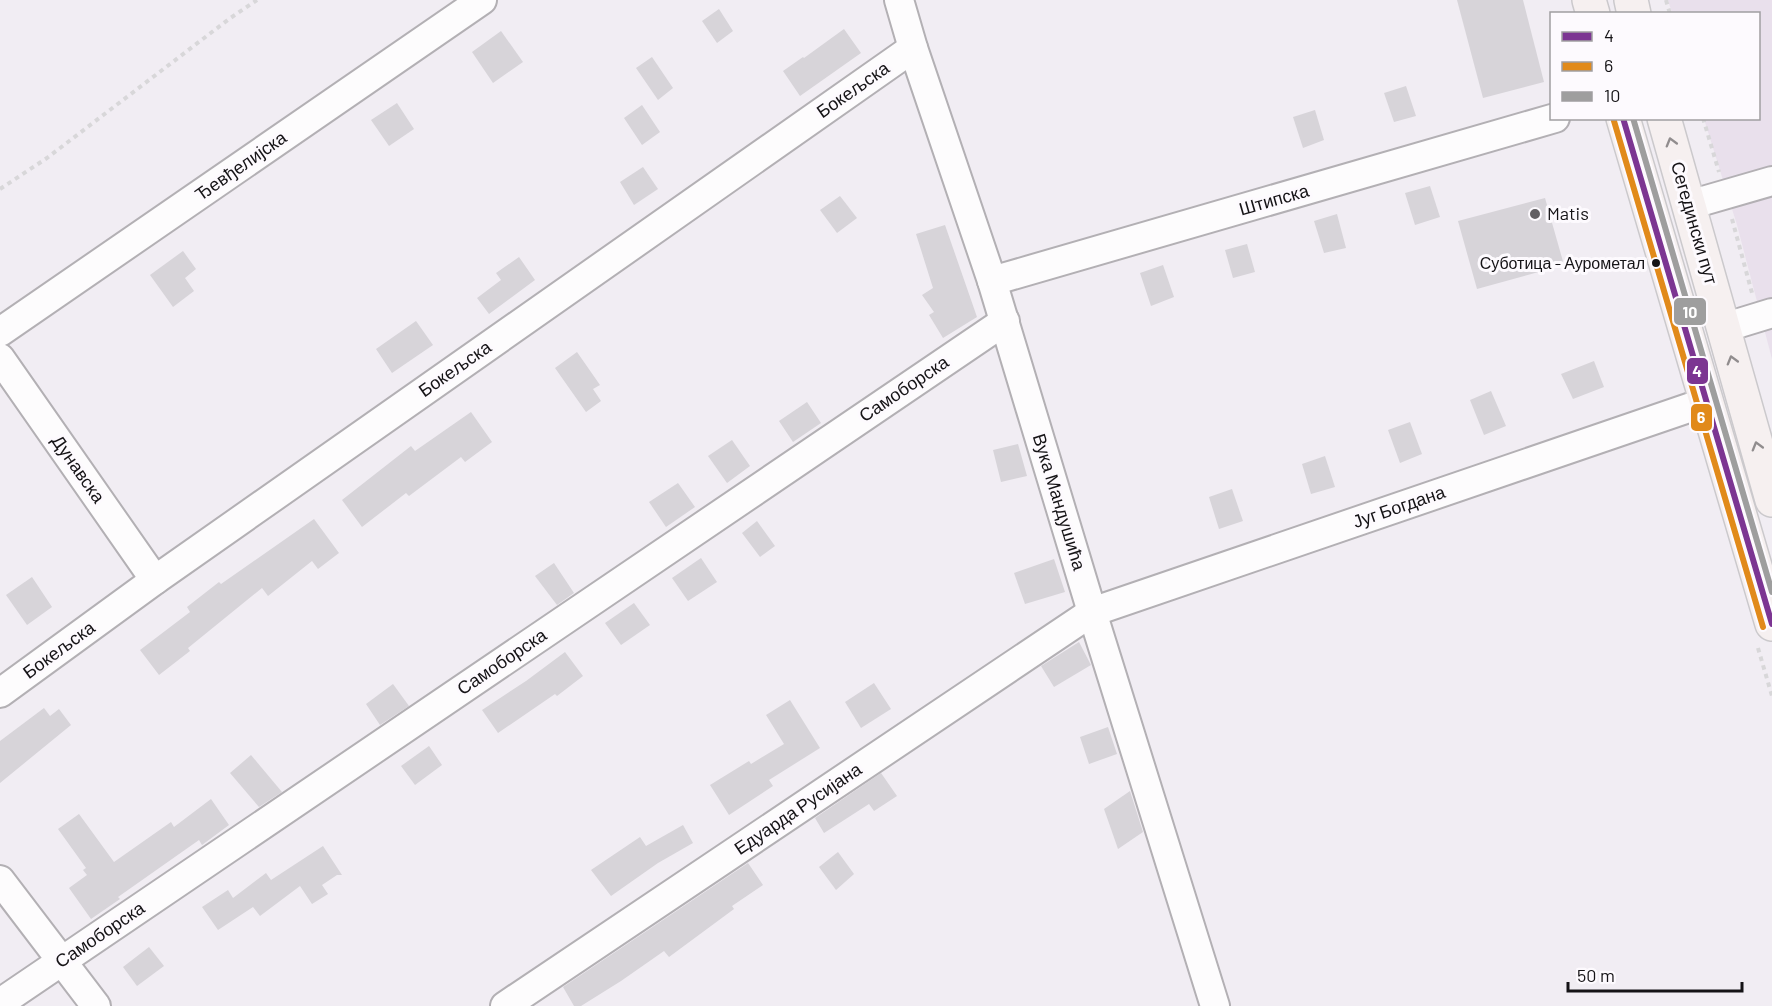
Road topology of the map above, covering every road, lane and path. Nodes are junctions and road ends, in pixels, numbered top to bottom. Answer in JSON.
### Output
{"nodes":[{"id":1,"x":257,"y":0,"type":"edge"},
{"id":2,"x":482,"y":0,"type":"edge"},
{"id":3,"x":899,"y":0,"type":"edge"},
{"id":4,"x":913,"y":48,"type":"junction"},
{"id":5,"x":1550,"y":119,"type":"edge"},
{"id":6,"x":1624,"y":120,"type":"edge"},
{"id":7,"x":1665,"y":120,"type":"edge"},
{"id":8,"x":1772,"y":181,"type":"edge"},
{"id":9,"x":0,"y":189,"type":"edge"},
{"id":10,"x":1689,"y":205,"type":"junction"},
{"id":11,"x":992,"y":281,"type":"junction"},
{"id":12,"x":1772,"y":313,"type":"edge"},
{"id":13,"x":1005,"y":321,"type":"junction"},
{"id":14,"x":1724,"y":328,"type":"junction"},
{"id":15,"x":0,"y":332,"type":"edge"},
{"id":16,"x":0,"y":358,"type":"edge"},
{"id":17,"x":1741,"y":392,"type":"junction"},
{"id":18,"x":1706,"y":402,"type":"junction"},
{"id":19,"x":1772,"y":500,"type":"edge"},
{"id":20,"x":155,"y":580,"type":"junction"},
{"id":21,"x":1092,"y":612,"type":"junction"},
{"id":22,"x":1772,"y":624,"type":"edge"},
{"id":23,"x":0,"y":693,"type":"edge"},
{"id":24,"x":0,"y":880,"type":"edge"},
{"id":25,"x":61,"y":961,"type":"junction"},
{"id":26,"x":0,"y":1003,"type":"edge"},
{"id":27,"x":96,"y":1006,"type":"edge"},
{"id":28,"x":505,"y":1006,"type":"edge"},
{"id":29,"x":1215,"y":1006,"type":"edge"}],
"edges":[{"from":1,"to":9,"type":"path"},
{"from":2,"to":15,"type":"street","name":"Ђевђелијска"},
{"from":3,"to":4,"type":"street","name":"Вука Мандушића"},
{"from":4,"to":11,"type":"street","name":"Вука Мандушића"},
{"from":4,"to":20,"type":"street","name":"Бокељска"},
{"from":5,"to":11,"type":"street","name":"Штипска"},
{"from":6,"to":18,"type":"main road"},
{"from":10,"to":7,"type":"main road","name":"Сегедински пут","one_way":true},
{"from":8,"to":10,"type":"street"},
{"from":10,"to":14,"type":"main road","name":"Сегедински пут"},
{"from":11,"to":13,"type":"street","name":"Вука Мандушића"},
{"from":12,"to":14,"type":"street"},
{"from":13,"to":21,"type":"street","name":"Вука Мандушића"},
{"from":13,"to":25,"type":"street","name":"Самоборска"},
{"from":17,"to":14,"type":"main road","name":"Сегедински пут","one_way":true},
{"from":16,"to":20,"type":"street","name":"Дунавска"},
{"from":17,"to":18,"type":"main road"},
{"from":19,"to":17,"type":"main road","name":"Сегедински пут","one_way":true},
{"from":18,"to":21,"type":"street","name":"Југ Богдана"},
{"from":18,"to":22,"type":"main road"},
{"from":20,"to":23,"type":"street","name":"Бокељска"},
{"from":21,"to":28,"type":"street","name":"Едуарда Русијана"},
{"from":21,"to":29,"type":"street","name":"Вука Мандушића"},
{"from":24,"to":25,"type":"street"},
{"from":25,"to":26,"type":"street","name":"Самоборска"},
{"from":25,"to":27,"type":"street"}]}
